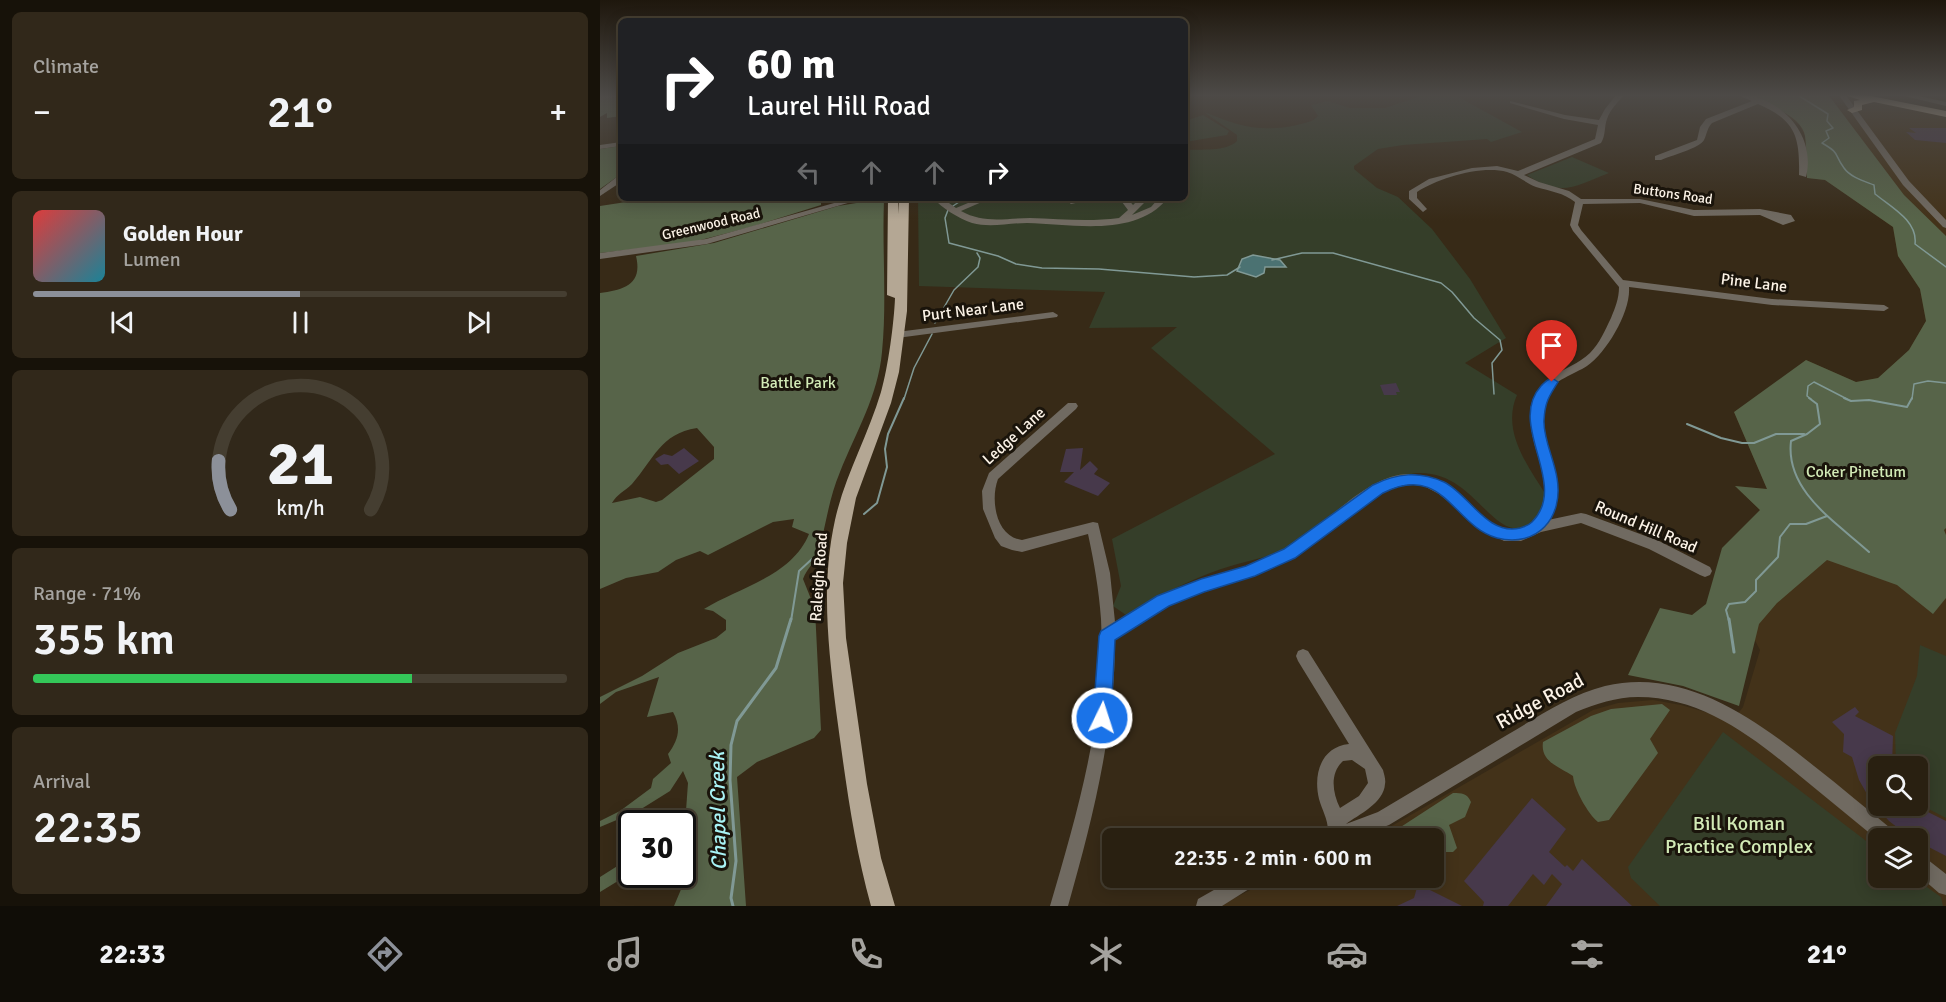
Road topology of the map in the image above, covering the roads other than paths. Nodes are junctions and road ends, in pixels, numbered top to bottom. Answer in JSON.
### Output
{"nodes":[{"id":1,"x":1602,"y":136,"type":"edge"},
{"id":2,"x":1701,"y":136,"type":"edge"},
{"id":3,"x":1800,"y":136,"type":"edge"},
{"id":4,"x":1871,"y":136,"type":"edge"},
{"id":5,"x":618,"y":144,"type":"edge"},
{"id":6,"x":600,"y":147,"type":"edge"},
{"id":7,"x":1658,"y":158,"type":"dead end"},
{"id":8,"x":1518,"y":174,"type":"junction"},
{"id":9,"x":1803,"y":175,"type":"dead end"},
{"id":10,"x":618,"y":180,"type":"edge"},
{"id":11,"x":600,"y":194,"type":"edge"},
{"id":12,"x":829,"y":201,"type":"edge"},
{"id":13,"x":893,"y":201,"type":"edge"},
{"id":14,"x":904,"y":201,"type":"edge"},
{"id":15,"x":942,"y":201,"type":"edge"},
{"id":16,"x":976,"y":201,"type":"edge"},
{"id":17,"x":1125,"y":201,"type":"edge"},
{"id":18,"x":1141,"y":201,"type":"edge"},
{"id":19,"x":1161,"y":201,"type":"edge"},
{"id":20,"x":1579,"y":202,"type":"junction"},
{"id":21,"x":952,"y":208,"type":"junction"},
{"id":22,"x":1131,"y":209,"type":"junction"},
{"id":23,"x":1423,"y":209,"type":"dead end"},
{"id":24,"x":1764,"y":213,"type":"dead end"},
{"id":25,"x":1123,"y":219,"type":"junction"},
{"id":26,"x":1946,"y":225,"type":"edge"},
{"id":27,"x":600,"y":256,"type":"edge"},
{"id":28,"x":1622,"y":283,"type":"junction"},
{"id":29,"x":1884,"y":308,"type":"dead end"},
{"id":30,"x":1053,"y":315,"type":"dead end"},
{"id":31,"x":897,"y":331,"type":"junction"},
{"id":32,"x":1072,"y":406,"type":"dead end"},
{"id":33,"x":1538,"y":527,"type":"junction"},
{"id":34,"x":1705,"y":571,"type":"dead end"},
{"id":35,"x":1107,"y":636,"type":"junction"},
{"id":36,"x":1303,"y":656,"type":"dead end"},
{"id":37,"x":1375,"y":770,"type":"junction"},
{"id":38,"x":1337,"y":819,"type":"junction"},
{"id":39,"x":1336,"y":828,"type":"edge"},
{"id":40,"x":1360,"y":828,"type":"edge"},
{"id":41,"x":1877,"y":828,"type":"edge"},
{"id":42,"x":1928,"y":871,"type":"edge"},
{"id":43,"x":1946,"y":886,"type":"edge"},
{"id":44,"x":1235,"y":888,"type":"edge"},
{"id":45,"x":883,"y":906,"type":"edge"},
{"id":46,"x":1059,"y":906,"type":"edge"},
{"id":47,"x":1205,"y":906,"type":"edge"}],
"edges":[{"from":1,"to":8,"type":"street"},
{"from":2,"to":7,"type":"street"},
{"from":3,"to":9,"type":"street"},
{"from":4,"to":26,"type":"street"},
{"from":5,"to":6,"type":"street"},
{"from":8,"to":20,"type":"street"},
{"from":8,"to":23,"type":"street"},
{"from":10,"to":11,"type":"street"},
{"from":12,"to":27,"type":"street","name":"Greenwood Road"},
{"from":13,"to":31,"type":"main road","name":"Raleigh Road"},
{"from":14,"to":31,"type":"main road","name":"Raleigh Road"},
{"from":15,"to":21,"type":"street"},
{"from":16,"to":21,"type":"street"},
{"from":17,"to":22,"type":"street"},
{"from":18,"to":22,"type":"street"},
{"from":19,"to":25,"type":"street"},
{"from":20,"to":24,"type":"street","name":"Buttons Road"},
{"from":20,"to":28,"type":"street"},
{"from":21,"to":25,"type":"street"},
{"from":22,"to":25,"type":"street"},
{"from":28,"to":29,"type":"street","name":"Pine Lane"},
{"from":28,"to":33,"type":"street"},
{"from":30,"to":31,"type":"street","name":"Purt Near Lane"},
{"from":31,"to":45,"type":"main road","name":"Raleigh Road"},
{"from":32,"to":35,"type":"street","name":"Ledge Lane"},
{"from":33,"to":34,"type":"street","name":"Round Hill Road"},
{"from":33,"to":35,"type":"street","name":"Round Hill Road"},
{"from":35,"to":46,"type":"street"},
{"from":36,"to":37,"type":"street"},
{"from":37,"to":38,"type":"street"},
{"from":37,"to":38,"type":"street"},
{"from":38,"to":39,"type":"street"},
{"from":40,"to":41,"type":"street","name":"Ridge Road"},
{"from":42,"to":43,"type":"street"},
{"from":44,"to":47,"type":"street"}]}
